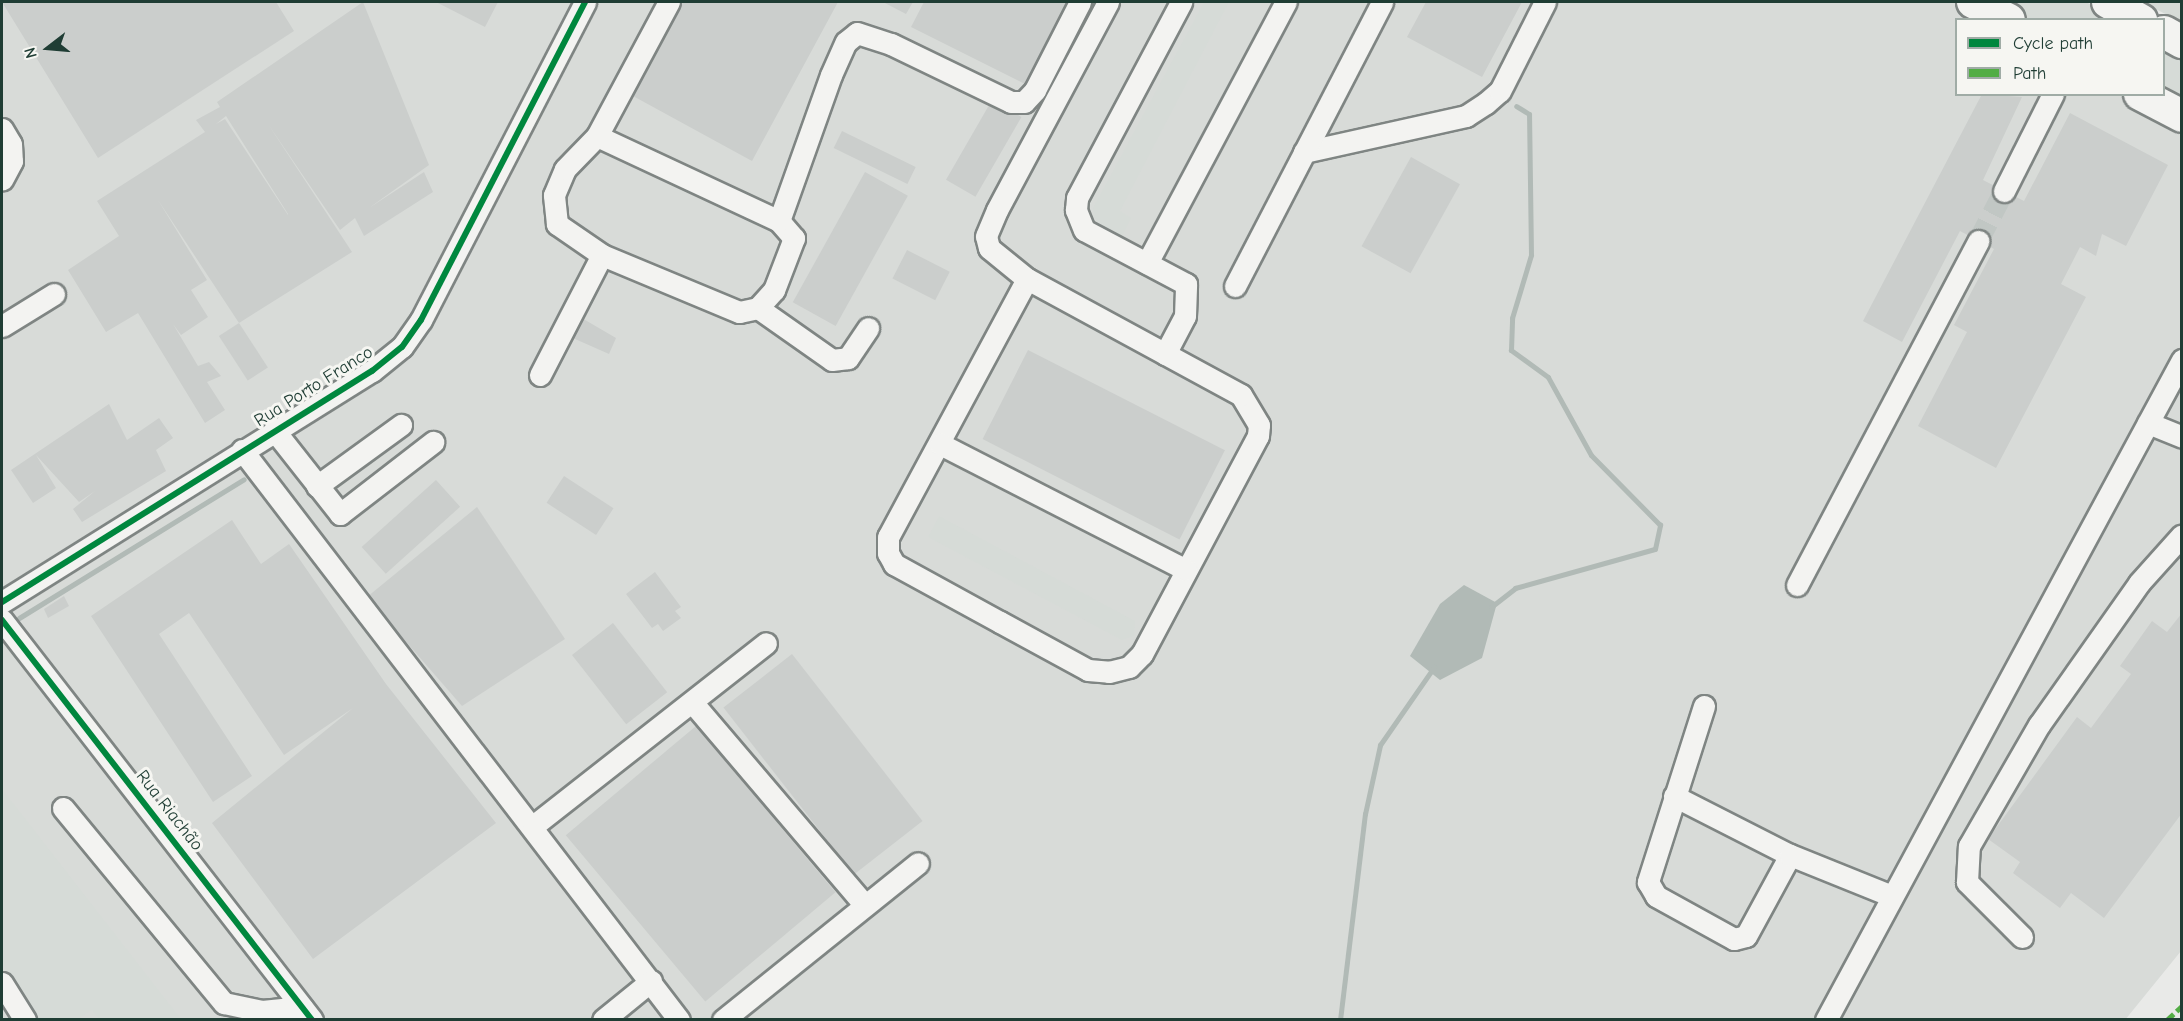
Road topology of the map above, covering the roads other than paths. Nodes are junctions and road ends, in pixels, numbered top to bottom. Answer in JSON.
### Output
{"nodes":[{"id":1,"x":585,"y":2,"type":"edge"},
{"id":2,"x":669,"y":2,"type":"edge"},
{"id":3,"x":1080,"y":2,"type":"edge"},
{"id":4,"x":1108,"y":2,"type":"edge"},
{"id":5,"x":1181,"y":2,"type":"edge"},
{"id":6,"x":1286,"y":2,"type":"edge"},
{"id":7,"x":1382,"y":2,"type":"edge"},
{"id":8,"x":1545,"y":2,"type":"edge"},
{"id":9,"x":1973,"y":2,"type":"edge"},
{"id":10,"x":2108,"y":2,"type":"edge"},
{"id":11,"x":2005,"y":18,"type":"edge"},
{"id":12,"x":2136,"y":18,"type":"edge"},
{"id":13,"x":2165,"y":33,"type":"edge"},
{"id":14,"x":2181,"y":42,"type":"edge"},
{"id":15,"x":2052,"y":96,"type":"edge"},
{"id":16,"x":2144,"y":96,"type":"edge"},
{"id":17,"x":2181,"y":116,"type":"edge"},
{"id":18,"x":2,"y":129,"type":"edge"},
{"id":19,"x":597,"y":136,"type":"junction"},
{"id":20,"x":1304,"y":152,"type":"junction"},
{"id":21,"x":2,"y":180,"type":"edge"},
{"id":22,"x":2004,"y":191,"type":"tunnel mouth"},
{"id":23,"x":779,"y":221,"type":"junction"},
{"id":24,"x":1978,"y":241,"type":"tunnel mouth"},
{"id":25,"x":602,"y":255,"type":"junction"},
{"id":26,"x":1147,"y":263,"type":"junction"},
{"id":27,"x":1027,"y":279,"type":"junction"},
{"id":28,"x":1234,"y":286,"type":"dead end"},
{"id":29,"x":54,"y":294,"type":"dead end"},
{"id":30,"x":758,"y":308,"type":"junction"},
{"id":31,"x":2,"y":326,"type":"edge"},
{"id":32,"x":868,"y":328,"type":"dead end"},
{"id":33,"x":1165,"y":354,"type":"junction"},
{"id":34,"x":2181,"y":360,"type":"edge"},
{"id":35,"x":540,"y":375,"type":"dead end"},
{"id":36,"x":2148,"y":423,"type":"junction"},
{"id":37,"x":401,"y":425,"type":"dead end"},
{"id":38,"x":274,"y":430,"type":"junction"},
{"id":39,"x":2181,"y":437,"type":"edge"},
{"id":40,"x":433,"y":442,"type":"dead end"},
{"id":41,"x":940,"y":444,"type":"junction"},
{"id":42,"x":242,"y":450,"type":"junction"},
{"id":43,"x":317,"y":486,"type":"junction"},
{"id":44,"x":2181,"y":535,"type":"edge"},
{"id":45,"x":1186,"y":570,"type":"junction"},
{"id":46,"x":1797,"y":585,"type":"dead end"},
{"id":47,"x":2,"y":602,"type":"edge"},
{"id":48,"x":2,"y":620,"type":"edge"},
{"id":49,"x":766,"y":643,"type":"dead end"},
{"id":50,"x":692,"y":702,"type":"junction"},
{"id":51,"x":1704,"y":706,"type":"dead end"},
{"id":52,"x":1674,"y":796,"type":"junction"},
{"id":53,"x":63,"y":808,"type":"dead end"},
{"id":54,"x":533,"y":826,"type":"junction"},
{"id":55,"x":1790,"y":855,"type":"junction"},
{"id":56,"x":918,"y":863,"type":"dead end"},
{"id":57,"x":1892,"y":896,"type":"junction"},
{"id":58,"x":865,"y":905,"type":"junction"},
{"id":59,"x":2022,"y":937,"type":"dead end"},
{"id":60,"x":651,"y":981,"type":"junction"},
{"id":61,"x":2,"y":983,"type":"edge"},
{"id":62,"x":307,"y":1013,"type":"edge"},
{"id":63,"x":25,"y":1020,"type":"edge"},
{"id":64,"x":603,"y":1020,"type":"edge"},
{"id":65,"x":679,"y":1020,"type":"edge"},
{"id":66,"x":723,"y":1020,"type":"edge"},
{"id":67,"x":1826,"y":1020,"type":"edge"}],
"edges":[{"from":1,"to":38,"type":"street","name":"Rua Porto Franco"},
{"from":2,"to":19,"type":"street"},
{"from":3,"to":23,"type":"street"},
{"from":4,"to":27,"type":"street"},
{"from":5,"to":26,"type":"street"},
{"from":6,"to":26,"type":"street"},
{"from":7,"to":20,"type":"street"},
{"from":8,"to":20,"type":"street"},
{"from":9,"to":11,"type":"highway"},
{"from":10,"to":12,"type":"highway"},
{"from":13,"to":14,"type":"highway"},
{"from":15,"to":22,"type":"street"},
{"from":16,"to":17,"type":"highway"},
{"from":18,"to":21,"type":"street"},
{"from":19,"to":23,"type":"street"},
{"from":19,"to":25,"type":"street"},
{"from":20,"to":28,"type":"street"},
{"from":23,"to":30,"type":"street"},
{"from":24,"to":46,"type":"street"},
{"from":25,"to":30,"type":"street"},
{"from":25,"to":35,"type":"street"},
{"from":26,"to":33,"type":"street"},
{"from":27,"to":33,"type":"street"},
{"from":27,"to":41,"type":"street"},
{"from":29,"to":31,"type":"street"},
{"from":30,"to":32,"type":"street"},
{"from":33,"to":45,"type":"street"},
{"from":34,"to":36,"type":"street"},
{"from":36,"to":39,"type":"street"},
{"from":36,"to":57,"type":"street"},
{"from":37,"to":43,"type":"street"},
{"from":38,"to":42,"type":"street","name":"Rua Porto Franco"},
{"from":38,"to":43,"type":"street"},
{"from":40,"to":43,"type":"street"},
{"from":41,"to":45,"type":"street"},
{"from":41,"to":45,"type":"street"},
{"from":42,"to":47,"type":"street","name":"Rua Porto Franco"},
{"from":42,"to":54,"type":"street"},
{"from":44,"to":59,"type":"street"},
{"from":48,"to":62,"type":"street","name":"Rua Riachão"},
{"from":49,"to":50,"type":"street"},
{"from":50,"to":54,"type":"street"},
{"from":50,"to":58,"type":"street"},
{"from":51,"to":52,"type":"street"},
{"from":52,"to":55,"type":"street"},
{"from":52,"to":55,"type":"street"},
{"from":53,"to":62,"type":"street"},
{"from":54,"to":60,"type":"street"},
{"from":55,"to":57,"type":"street"},
{"from":56,"to":58,"type":"street"},
{"from":57,"to":67,"type":"street"},
{"from":58,"to":66,"type":"street"},
{"from":60,"to":64,"type":"street"},
{"from":60,"to":65,"type":"street"},
{"from":61,"to":63,"type":"street"}]}
